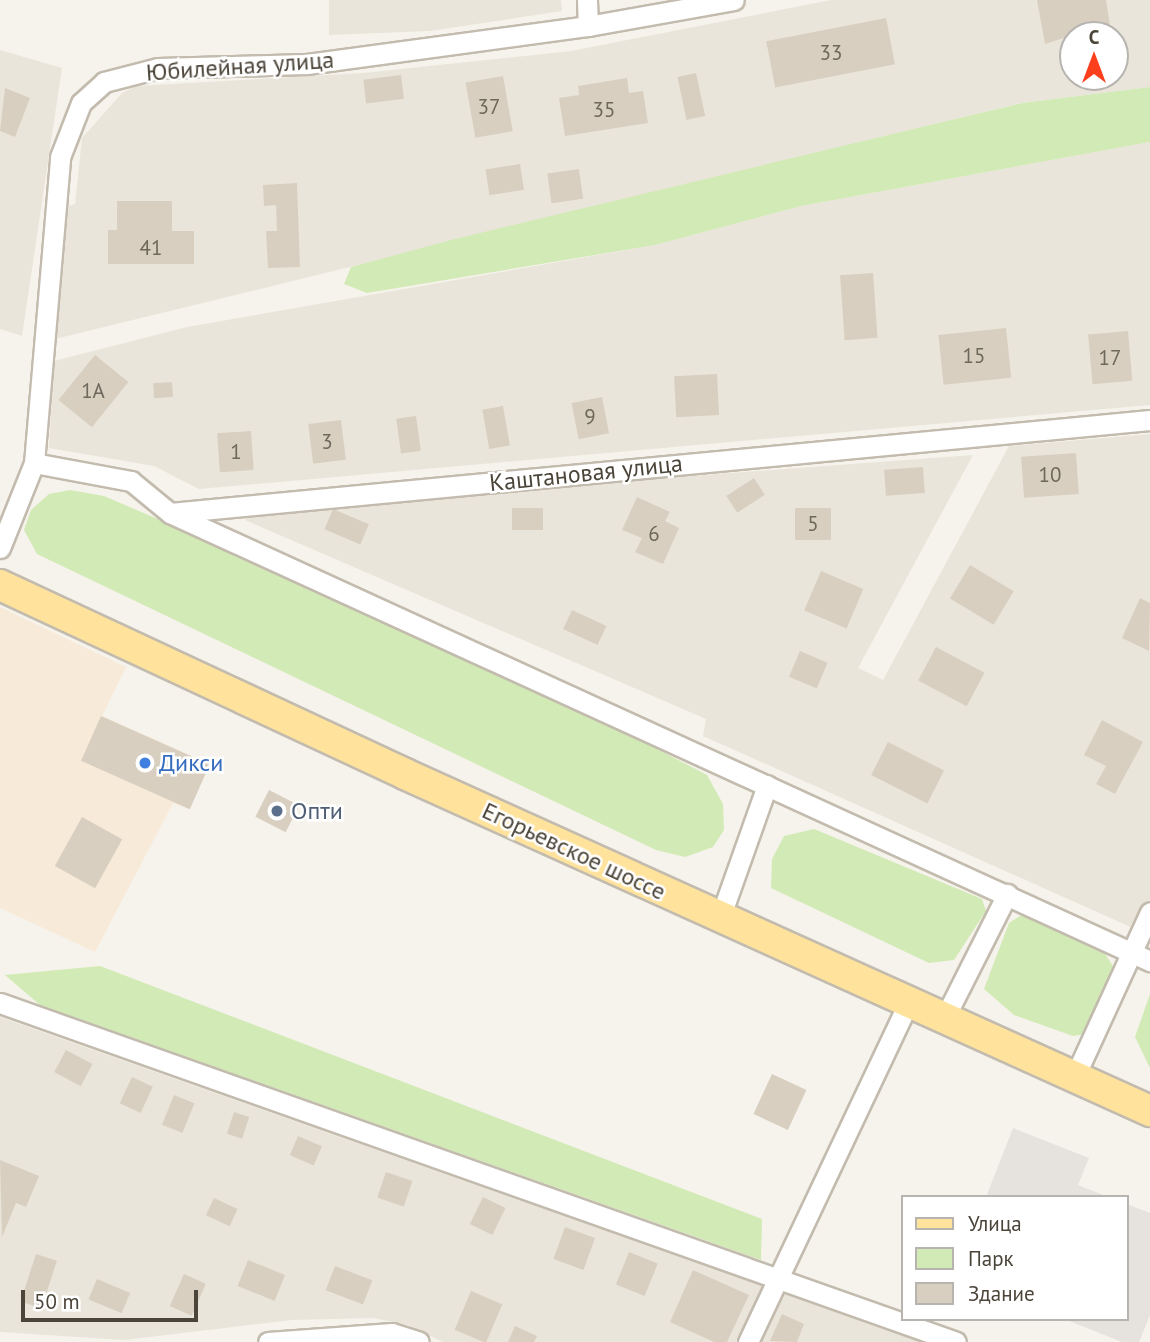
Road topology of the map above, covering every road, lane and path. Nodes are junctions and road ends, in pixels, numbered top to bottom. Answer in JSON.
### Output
{"nodes":[{"id":1,"x":587,"y":0,"type":"edge"},
{"id":2,"x":734,"y":0,"type":"edge"},
{"id":3,"x":588,"y":26,"type":"junction"},
{"id":4,"x":1150,"y":420,"type":"edge"},
{"id":5,"x":34,"y":463,"type":"junction"},
{"id":6,"x":170,"y":513,"type":"junction"},
{"id":7,"x":0,"y":548,"type":"edge"},
{"id":8,"x":0,"y":585,"type":"edge"},
{"id":9,"x":767,"y":785,"type":"junction"},
{"id":10,"x":1007,"y":894,"type":"junction"},
{"id":11,"x":1150,"y":912,"type":"edge"},
{"id":12,"x":720,"y":918,"type":"junction"},
{"id":13,"x":1141,"y":956,"type":"edge"},
{"id":14,"x":909,"y":1002,"type":"junction"},
{"id":15,"x":0,"y":1003,"type":"edge"},
{"id":16,"x":945,"y":1017,"type":"junction"},
{"id":17,"x":1075,"y":1076,"type":"junction"},
{"id":18,"x":1150,"y":1111,"type":"edge"},
{"id":19,"x":778,"y":1275,"type":"junction"},
{"id":20,"x":268,"y":1342,"type":"edge"},
{"id":21,"x":419,"y":1342,"type":"edge"},
{"id":22,"x":748,"y":1342,"type":"edge"},
{"id":23,"x":956,"y":1342,"type":"edge"}],
"edges":[{"from":1,"to":3,"type":"street"},
{"from":2,"to":3,"type":"street","name":"Юбилейная улица"},
{"from":3,"to":5,"type":"street","name":"Юбилейная улица"},
{"from":4,"to":6,"type":"street","name":"Каштановая улица"},
{"from":5,"to":6,"type":"street"},
{"from":5,"to":7,"type":"street","name":"Юбилейная улица"},
{"from":6,"to":9,"type":"street"},
{"from":8,"to":12,"type":"main road","name":"Егорьевское шоссе"},
{"from":9,"to":10,"type":"street"},
{"from":9,"to":12,"type":"street"},
{"from":10,"to":13,"type":"street"},
{"from":10,"to":16,"type":"street"},
{"from":11,"to":13,"type":"street"},
{"from":12,"to":14,"type":"main road","name":"Егорьевское шоссе"},
{"from":13,"to":17,"type":"street"},
{"from":14,"to":16,"type":"main road","name":"Егорьевское шоссе"},
{"from":14,"to":19,"type":"street"},
{"from":15,"to":19,"type":"street"},
{"from":16,"to":17,"type":"main road","name":"Егорьевское шоссе"},
{"from":17,"to":18,"type":"main road","name":"Егорьевское шоссе"},
{"from":19,"to":22,"type":"street"},
{"from":19,"to":23,"type":"street"},
{"from":20,"to":21,"type":"street"}]}
